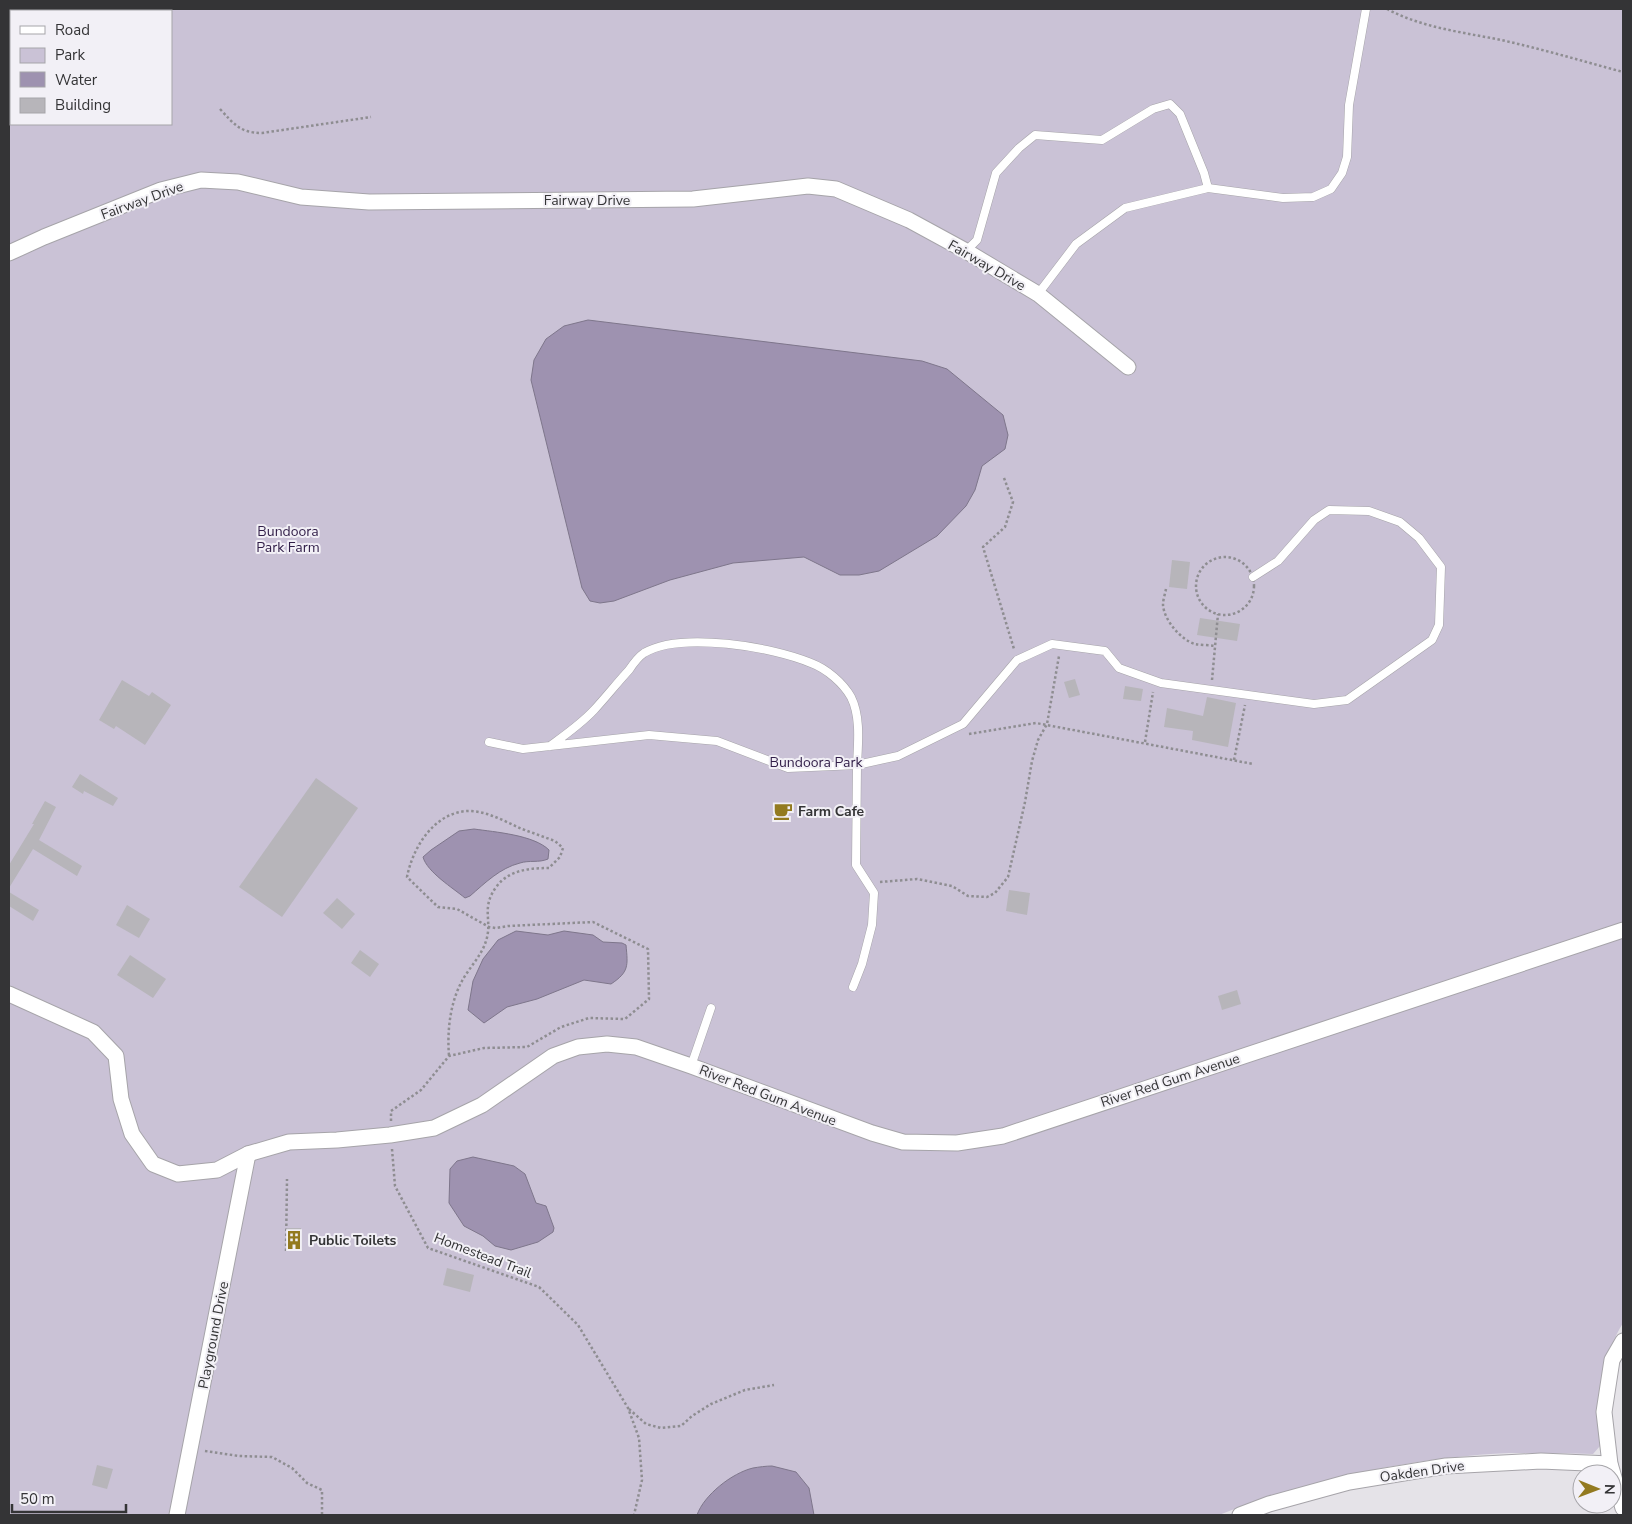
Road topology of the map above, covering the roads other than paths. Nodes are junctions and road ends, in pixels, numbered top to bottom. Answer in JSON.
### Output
{"nodes":[{"id":1,"x":1366,"y":9,"type":"edge"},
{"id":2,"x":1208,"y":188,"type":"junction"},
{"id":3,"x":966,"y":251,"type":"junction"},
{"id":4,"x":9,"y":253,"type":"edge"},
{"id":5,"x":1038,"y":294,"type":"junction"},
{"id":6,"x":1128,"y":367,"type":"dead end"},
{"id":7,"x":1253,"y":577,"type":"road end"},
{"id":8,"x":489,"y":742,"type":"dead end"},
{"id":9,"x":550,"y":746,"type":"junction"},
{"id":10,"x":857,"y":765,"type":"junction"},
{"id":11,"x":1623,"y":930,"type":"edge"},
{"id":12,"x":854,"y":986,"type":"dead end"},
{"id":13,"x":9,"y":994,"type":"edge"},
{"id":14,"x":711,"y":1008,"type":"dead end"},
{"id":15,"x":691,"y":1066,"type":"junction"},
{"id":16,"x":248,"y":1154,"type":"junction"},
{"id":17,"x":1623,"y":1341,"type":"edge"},
{"id":18,"x":1610,"y":1464,"type":"joint"},
{"id":19,"x":177,"y":1515,"type":"edge"},
{"id":20,"x":1240,"y":1515,"type":"edge"}],
"edges":[{"from":1,"to":2,"type":"lane"},
{"from":2,"to":3,"type":"lane"},
{"from":2,"to":5,"type":"lane"},
{"from":3,"to":4,"type":"street","name":"Fairway Drive"},
{"from":3,"to":5,"type":"street","name":"Fairway Drive"},
{"from":5,"to":6,"type":"street","name":"Fairway Drive"},
{"from":7,"to":10,"type":"lane"},
{"from":8,"to":9,"type":"lane"},
{"from":9,"to":10,"type":"lane"},
{"from":9,"to":10,"type":"lane"},
{"from":10,"to":12,"type":"lane"},
{"from":11,"to":15,"type":"street","name":"River Red Gum Avenue"},
{"from":13,"to":16,"type":"street","name":"River Red Gum Avenue"},
{"from":14,"to":15,"type":"lane"},
{"from":15,"to":16,"type":"street","name":"River Red Gum Avenue"},
{"from":16,"to":19,"type":"street","name":"Playground Drive"},
{"from":17,"to":18,"type":"street"},
{"from":18,"to":20,"type":"street","name":"Oakden Drive"}]}
